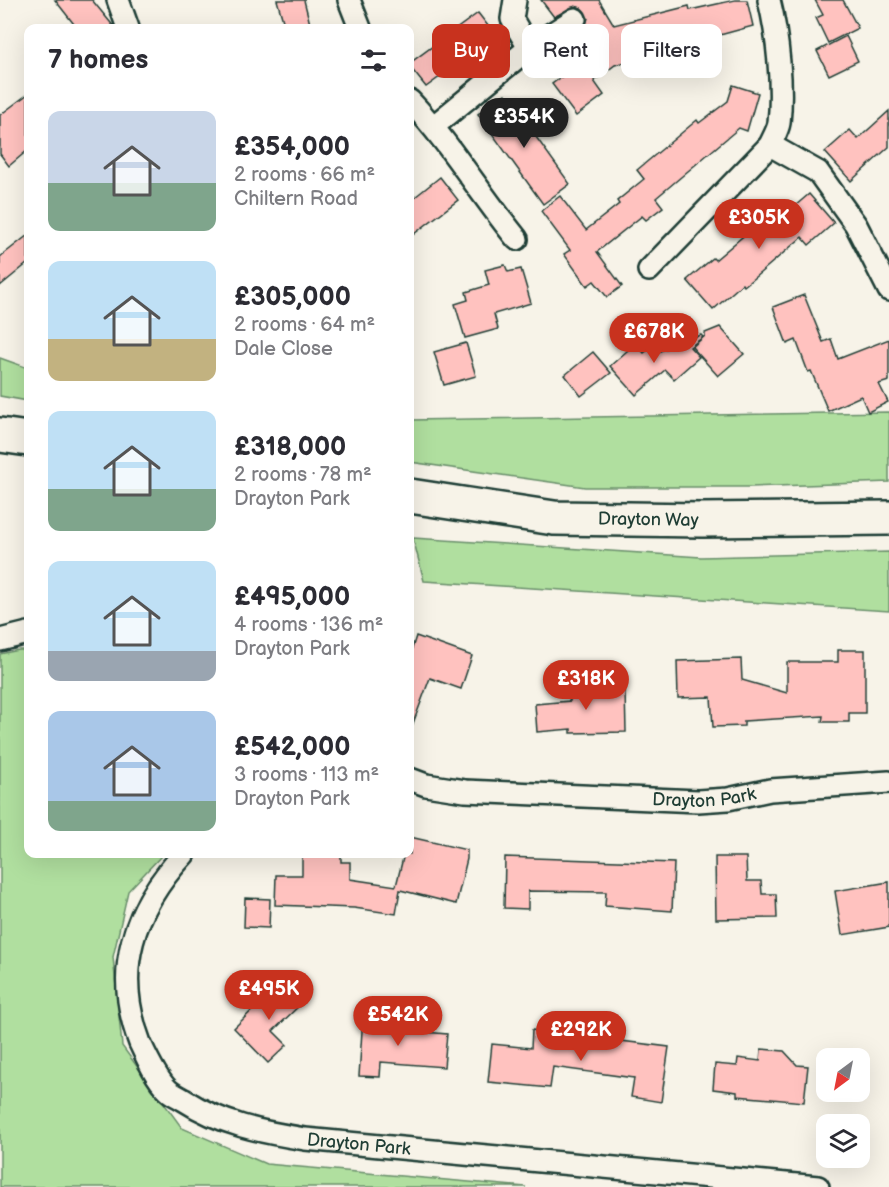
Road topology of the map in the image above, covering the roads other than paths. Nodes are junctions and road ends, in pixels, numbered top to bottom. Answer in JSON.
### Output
{"nodes":[{"id":1,"x":118,"y":0,"type":"edge"},
{"id":2,"x":349,"y":0,"type":"edge"},
{"id":3,"x":515,"y":0,"type":"edge"},
{"id":4,"x":770,"y":0,"type":"edge"},
{"id":5,"x":575,"y":19,"type":"dead end"},
{"id":6,"x":127,"y":24,"type":"edge"},
{"id":7,"x":358,"y":24,"type":"edge"},
{"id":8,"x":567,"y":24,"type":"edge"},
{"id":9,"x":522,"y":36,"type":"edge"},
{"id":10,"x":522,"y":54,"type":"edge"},
{"id":11,"x":414,"y":104,"type":"edge"},
{"id":12,"x":434,"y":126,"type":"junction"},
{"id":13,"x":770,"y":145,"type":"junction"},
{"id":14,"x":517,"y":239,"type":"dead end"},
{"id":15,"x":649,"y":270,"type":"dead end"},
{"id":16,"x":889,"y":290,"type":"edge"},
{"id":17,"x":0,"y":435,"type":"edge"},
{"id":18,"x":24,"y":439,"type":"edge"},
{"id":19,"x":414,"y":497,"type":"edge"},
{"id":20,"x":889,"y":518,"type":"edge"},
{"id":21,"x":24,"y":634,"type":"edge"},
{"id":22,"x":0,"y":640,"type":"edge"},
{"id":23,"x":414,"y":780,"type":"edge"},
{"id":24,"x":889,"y":782,"type":"edge"},
{"id":25,"x":179,"y":858,"type":"edge"},
{"id":26,"x":818,"y":1187,"type":"edge"}],
"edges":[{"from":1,"to":6,"type":"street"},
{"from":2,"to":7,"type":"street"},
{"from":3,"to":9,"type":"street"},
{"from":4,"to":13,"type":"street"},
{"from":5,"to":8,"type":"street"},
{"from":10,"to":12,"type":"street"},
{"from":11,"to":12,"type":"street"},
{"from":12,"to":14,"type":"street"},
{"from":13,"to":15,"type":"street"},
{"from":13,"to":16,"type":"street"},
{"from":17,"to":18,"type":"main road"},
{"from":19,"to":20,"type":"main road","name":"Drayton Way"},
{"from":21,"to":22,"type":"street"},
{"from":23,"to":24,"type":"street","name":"Drayton Park"},
{"from":25,"to":26,"type":"street","name":"Drayton Park"}]}
